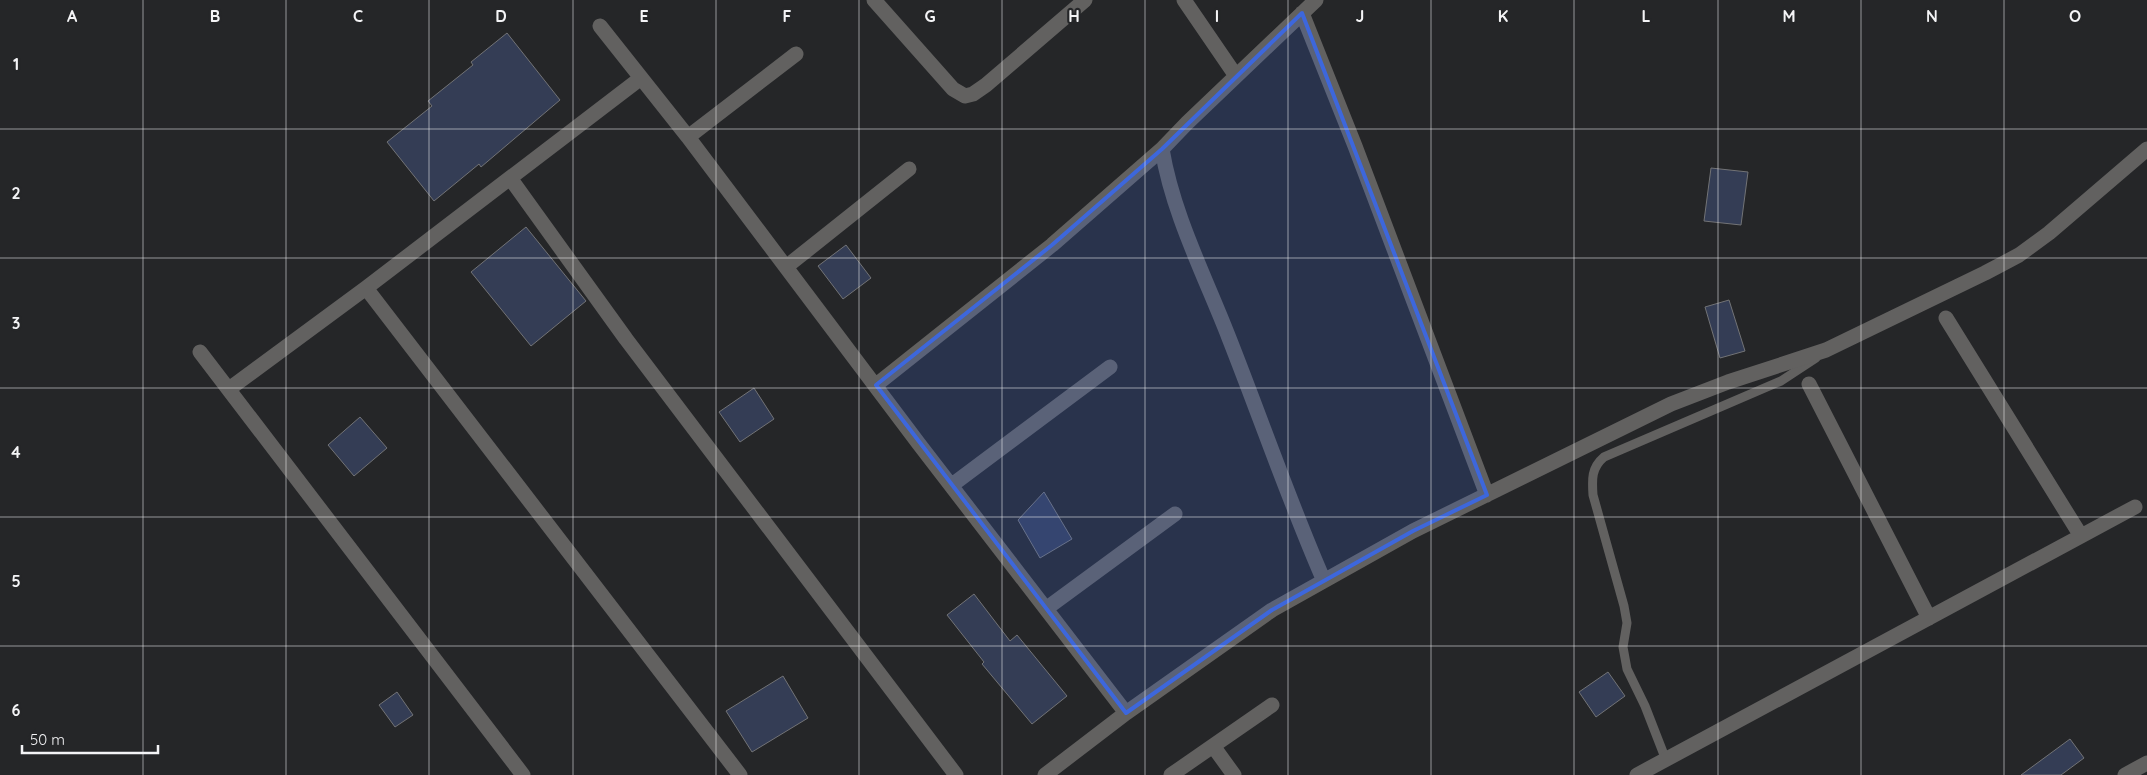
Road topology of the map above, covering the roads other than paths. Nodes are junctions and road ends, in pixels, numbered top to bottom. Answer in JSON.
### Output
{"nodes":[{"id":1,"x":1085,"y":0,"type":"edge"},
{"id":2,"x":1184,"y":0,"type":"edge"},
{"id":3,"x":1316,"y":0,"type":"edge"},
{"id":4,"x":883,"y":3,"type":"edge"},
{"id":5,"x":1302,"y":13,"type":"junction"},
{"id":6,"x":600,"y":26,"type":"dead end"},
{"id":7,"x":796,"y":54,"type":"dead end"},
{"id":8,"x":1236,"y":76,"type":"junction"},
{"id":9,"x":641,"y":78,"type":"junction"},
{"id":10,"x":688,"y":137,"type":"junction"},
{"id":11,"x":1162,"y":149,"type":"junction"},
{"id":12,"x":2147,"y":149,"type":"edge"},
{"id":13,"x":909,"y":169,"type":"dead end"},
{"id":14,"x":510,"y":178,"type":"junction"},
{"id":15,"x":786,"y":267,"type":"junction"},
{"id":16,"x":366,"y":288,"type":"junction"},
{"id":17,"x":1946,"y":318,"type":"dead end"},
{"id":18,"x":1826,"y":350,"type":"junction"},
{"id":19,"x":200,"y":352,"type":"dead end"},
{"id":20,"x":1110,"y":367,"type":"dead end"},
{"id":21,"x":876,"y":384,"type":"junction"},
{"id":22,"x":1809,"y":384,"type":"dead end"},
{"id":23,"x":229,"y":389,"type":"junction"},
{"id":24,"x":952,"y":485,"type":"junction"},
{"id":25,"x":1487,"y":495,"type":"junction"},
{"id":26,"x":2135,"y":507,"type":"dead end"},
{"id":27,"x":1175,"y":514,"type":"dead end"},
{"id":28,"x":2082,"y":536,"type":"junction"},
{"id":29,"x":1324,"y":581,"type":"junction"},
{"id":30,"x":1046,"y":608,"type":"junction"},
{"id":31,"x":1929,"y":618,"type":"junction"},
{"id":32,"x":1272,"y":706,"type":"dead end"},
{"id":33,"x":1126,"y":713,"type":"junction"},
{"id":34,"x":1213,"y":746,"type":"junction"},
{"id":35,"x":1666,"y":760,"type":"junction"},
{"id":36,"x":2147,"y":763,"type":"edge"},
{"id":37,"x":523,"y":775,"type":"edge"},
{"id":38,"x":740,"y":775,"type":"edge"},
{"id":39,"x":956,"y":775,"type":"edge"},
{"id":40,"x":1045,"y":775,"type":"edge"},
{"id":41,"x":1171,"y":775,"type":"edge"},
{"id":42,"x":1234,"y":775,"type":"edge"},
{"id":43,"x":1637,"y":775,"type":"edge"},
{"id":44,"x":2125,"y":775,"type":"edge"}],
"edges":[{"from":1,"to":4,"type":"street"},
{"from":2,"to":8,"type":"street"},
{"from":3,"to":5,"type":"street"},
{"from":5,"to":8,"type":"street"},
{"from":5,"to":25,"type":"street"},
{"from":6,"to":9,"type":"street"},
{"from":7,"to":10,"type":"street"},
{"from":8,"to":11,"type":"street"},
{"from":9,"to":10,"type":"street"},
{"from":9,"to":14,"type":"street"},
{"from":10,"to":15,"type":"street"},
{"from":11,"to":21,"type":"street"},
{"from":11,"to":29,"type":"street"},
{"from":12,"to":18,"type":"street"},
{"from":13,"to":15,"type":"street"},
{"from":14,"to":16,"type":"street"},
{"from":14,"to":39,"type":"street"},
{"from":15,"to":21,"type":"street"},
{"from":16,"to":23,"type":"street"},
{"from":16,"to":38,"type":"street"},
{"from":17,"to":28,"type":"street"},
{"from":18,"to":25,"type":"street"},
{"from":18,"to":35,"type":"lane"},
{"from":19,"to":23,"type":"street"},
{"from":20,"to":24,"type":"street"},
{"from":21,"to":24,"type":"street"},
{"from":22,"to":31,"type":"street"},
{"from":23,"to":37,"type":"street"},
{"from":24,"to":30,"type":"street"},
{"from":25,"to":29,"type":"street"},
{"from":26,"to":28,"type":"street"},
{"from":27,"to":30,"type":"street"},
{"from":28,"to":31,"type":"street"},
{"from":29,"to":33,"type":"street"},
{"from":30,"to":33,"type":"street"},
{"from":31,"to":35,"type":"street"},
{"from":32,"to":34,"type":"street"},
{"from":33,"to":40,"type":"street"},
{"from":34,"to":41,"type":"street"},
{"from":34,"to":42,"type":"street"},
{"from":35,"to":43,"type":"street"},
{"from":36,"to":44,"type":"street"}]}
